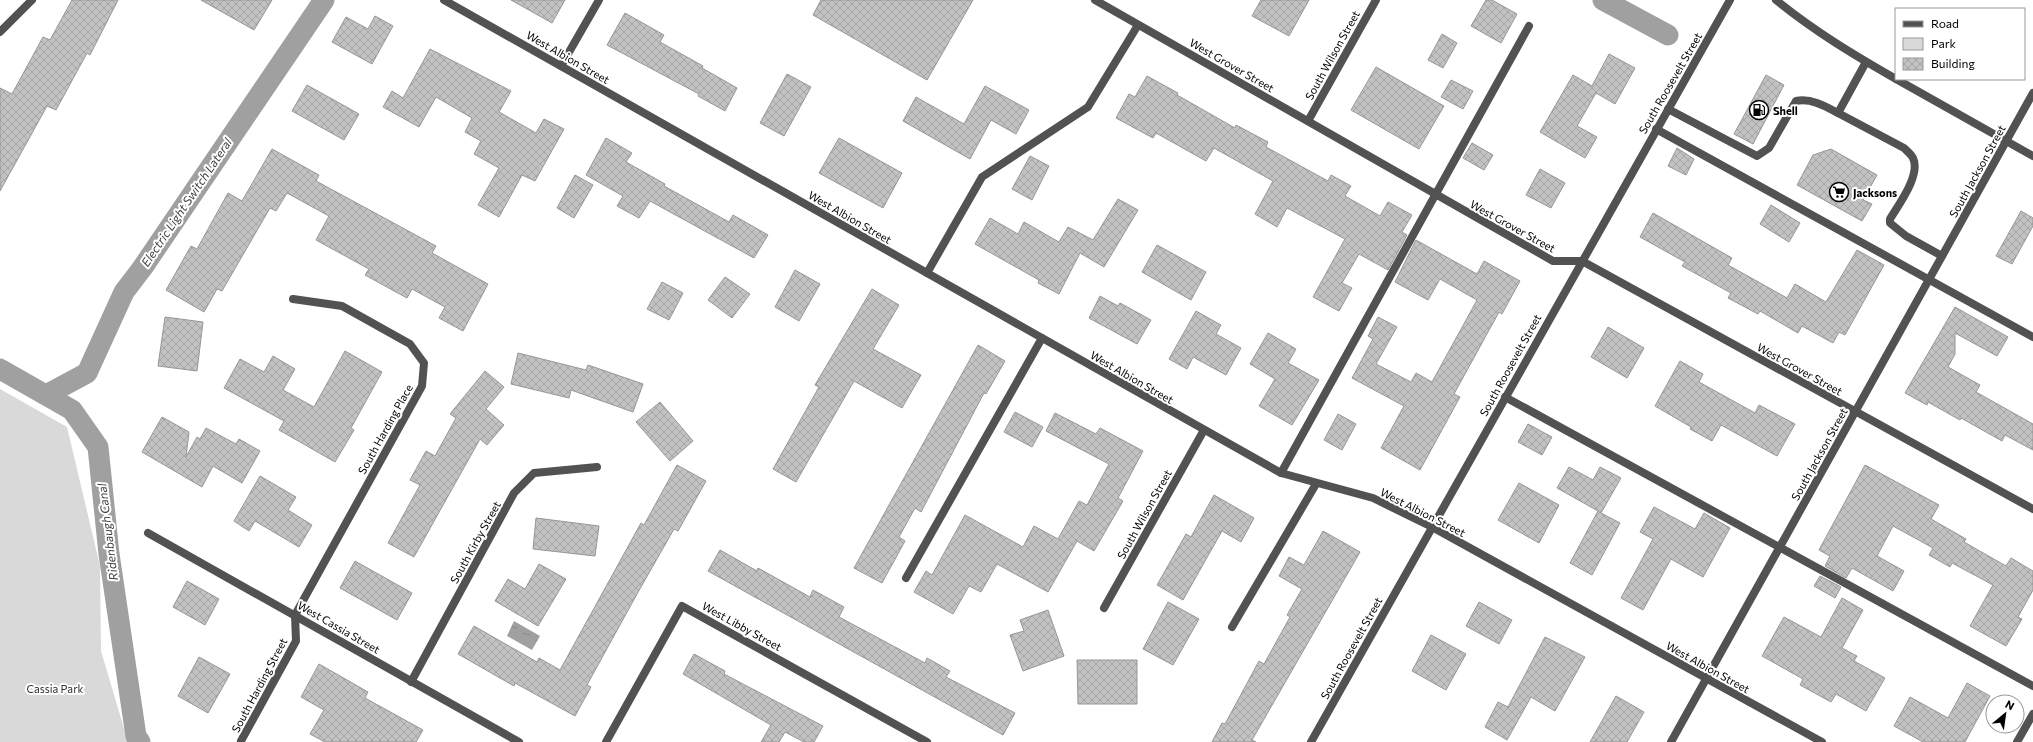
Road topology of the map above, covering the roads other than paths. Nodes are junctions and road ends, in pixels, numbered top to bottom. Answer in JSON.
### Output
{"nodes":[{"id":1,"x":32,"y":0,"type":"edge"},
{"id":2,"x":444,"y":0,"type":"edge"},
{"id":3,"x":599,"y":0,"type":"edge"},
{"id":4,"x":1095,"y":0,"type":"edge"},
{"id":5,"x":1376,"y":0,"type":"edge"},
{"id":6,"x":1730,"y":0,"type":"edge"},
{"id":7,"x":1776,"y":0,"type":"edge"},
{"id":8,"x":1138,"y":24,"type":"junction"},
{"id":9,"x":1529,"y":26,"type":"dead end"},
{"id":10,"x":0,"y":32,"type":"edge"},
{"id":11,"x":1866,"y":62,"type":"junction"},
{"id":12,"x":561,"y":66,"type":"junction"},
{"id":13,"x":1895,"y":78,"type":"edge"},
{"id":14,"x":1898,"y":80,"type":"edge"},
{"id":15,"x":2033,"y":94,"type":"edge"},
{"id":16,"x":1668,"y":109,"type":"junction"},
{"id":17,"x":1838,"y":113,"type":"junction"},
{"id":18,"x":1308,"y":122,"type":"junction"},
{"id":19,"x":1656,"y":129,"type":"junction"},
{"id":20,"x":2006,"y":141,"type":"junction"},
{"id":21,"x":2033,"y":156,"type":"edge"},
{"id":22,"x":1436,"y":194,"type":"junction"},
{"id":23,"x":1942,"y":256,"type":"junction"},
{"id":24,"x":1582,"y":262,"type":"junction"},
{"id":25,"x":927,"y":273,"type":"junction"},
{"id":26,"x":1929,"y":280,"type":"junction"},
{"id":27,"x":293,"y":299,"type":"dead end"},
{"id":28,"x":2033,"y":337,"type":"edge"},
{"id":29,"x":1042,"y":338,"type":"junction"},
{"id":30,"x":1505,"y":397,"type":"junction"},
{"id":31,"x":1855,"y":412,"type":"junction"},
{"id":32,"x":1204,"y":430,"type":"junction"},
{"id":33,"x":597,"y":468,"type":"dead end"},
{"id":34,"x":1280,"y":474,"type":"junction"},
{"id":35,"x":1316,"y":484,"type":"junction"},
{"id":36,"x":2033,"y":509,"type":"edge"},
{"id":37,"x":1432,"y":528,"type":"junction"},
{"id":38,"x":148,"y":533,"type":"dead end"},
{"id":39,"x":1780,"y":547,"type":"junction"},
{"id":40,"x":906,"y":578,"type":"dead end"},
{"id":41,"x":1104,"y":608,"type":"dead end"},
{"id":42,"x":295,"y":615,"type":"junction"},
{"id":43,"x":1232,"y":627,"type":"dead end"},
{"id":44,"x":1706,"y":679,"type":"junction"},
{"id":45,"x":411,"y":682,"type":"junction"},
{"id":46,"x":2033,"y":686,"type":"edge"},
{"id":47,"x":2033,"y":714,"type":"edge"},
{"id":48,"x":241,"y":742,"type":"edge"},
{"id":49,"x":519,"y":742,"type":"edge"},
{"id":50,"x":606,"y":742,"type":"edge"},
{"id":51,"x":927,"y":742,"type":"edge"},
{"id":52,"x":1311,"y":742,"type":"edge"},
{"id":53,"x":1671,"y":742,"type":"edge"},
{"id":54,"x":1822,"y":742,"type":"edge"},
{"id":55,"x":2017,"y":742,"type":"edge"}],
"edges":[{"from":1,"to":10,"type":"street"},
{"from":2,"to":12,"type":"street","name":"West Albion Street"},
{"from":3,"to":12,"type":"street"},
{"from":4,"to":8,"type":"street","name":"West Grover Street"},
{"from":5,"to":18,"type":"street","name":"South Wilson Street"},
{"from":6,"to":16,"type":"street","name":"South Roosevelt Street"},
{"from":7,"to":11,"type":"street"},
{"from":8,"to":18,"type":"street","name":"West Grover Street"},
{"from":8,"to":25,"type":"street"},
{"from":9,"to":22,"type":"street"},
{"from":11,"to":13,"type":"street"},
{"from":11,"to":17,"type":"street"},
{"from":12,"to":25,"type":"street","name":"West Albion Street"},
{"from":14,"to":20,"type":"street"},
{"from":15,"to":20,"type":"street","name":"South Jackson Street"},
{"from":16,"to":17,"type":"street"},
{"from":16,"to":19,"type":"street","name":"South Roosevelt Street"},
{"from":17,"to":23,"type":"street"},
{"from":18,"to":22,"type":"street","name":"West Grover Street"},
{"from":19,"to":24,"type":"street","name":"South Roosevelt Street"},
{"from":19,"to":26,"type":"street"},
{"from":20,"to":21,"type":"street"},
{"from":20,"to":23,"type":"street","name":"South Jackson Street"},
{"from":22,"to":24,"type":"street","name":"West Grover Street"},
{"from":22,"to":34,"type":"street"},
{"from":23,"to":26,"type":"street","name":"South Jackson Street"},
{"from":24,"to":30,"type":"street","name":"South Roosevelt Street"},
{"from":24,"to":31,"type":"street","name":"West Grover Street"},
{"from":25,"to":29,"type":"street","name":"West Albion Street"},
{"from":26,"to":28,"type":"street"},
{"from":26,"to":31,"type":"street","name":"South Jackson Street"},
{"from":27,"to":42,"type":"street","name":"South Harding Place"},
{"from":29,"to":32,"type":"street","name":"West Albion Street"},
{"from":29,"to":40,"type":"street"},
{"from":30,"to":37,"type":"street","name":"South Roosevelt Street"},
{"from":30,"to":39,"type":"street"},
{"from":31,"to":36,"type":"street","name":"West Grover Street"},
{"from":31,"to":39,"type":"street","name":"South Jackson Street"},
{"from":32,"to":34,"type":"street","name":"West Albion Street"},
{"from":32,"to":41,"type":"street","name":"South Wilson Street"},
{"from":33,"to":45,"type":"street","name":"South Kirby Street"},
{"from":34,"to":35,"type":"street","name":"West Albion Street"},
{"from":35,"to":37,"type":"street","name":"West Albion Street"},
{"from":35,"to":43,"type":"street"},
{"from":37,"to":44,"type":"street","name":"West Albion Street"},
{"from":37,"to":52,"type":"street","name":"South Roosevelt Street"},
{"from":38,"to":42,"type":"street","name":"West Cassia Street"},
{"from":39,"to":44,"type":"street","name":"South Jackson Street"},
{"from":39,"to":46,"type":"street"},
{"from":42,"to":45,"type":"street","name":"West Cassia Street"},
{"from":42,"to":48,"type":"street","name":"South Harding Street"},
{"from":44,"to":53,"type":"street","name":"South Jackson Street"},
{"from":44,"to":54,"type":"street","name":"West Albion Street"},
{"from":45,"to":49,"type":"street","name":"West Cassia Street"},
{"from":47,"to":55,"type":"street"},
{"from":50,"to":51,"type":"street","name":"West Libby Street"}]}
